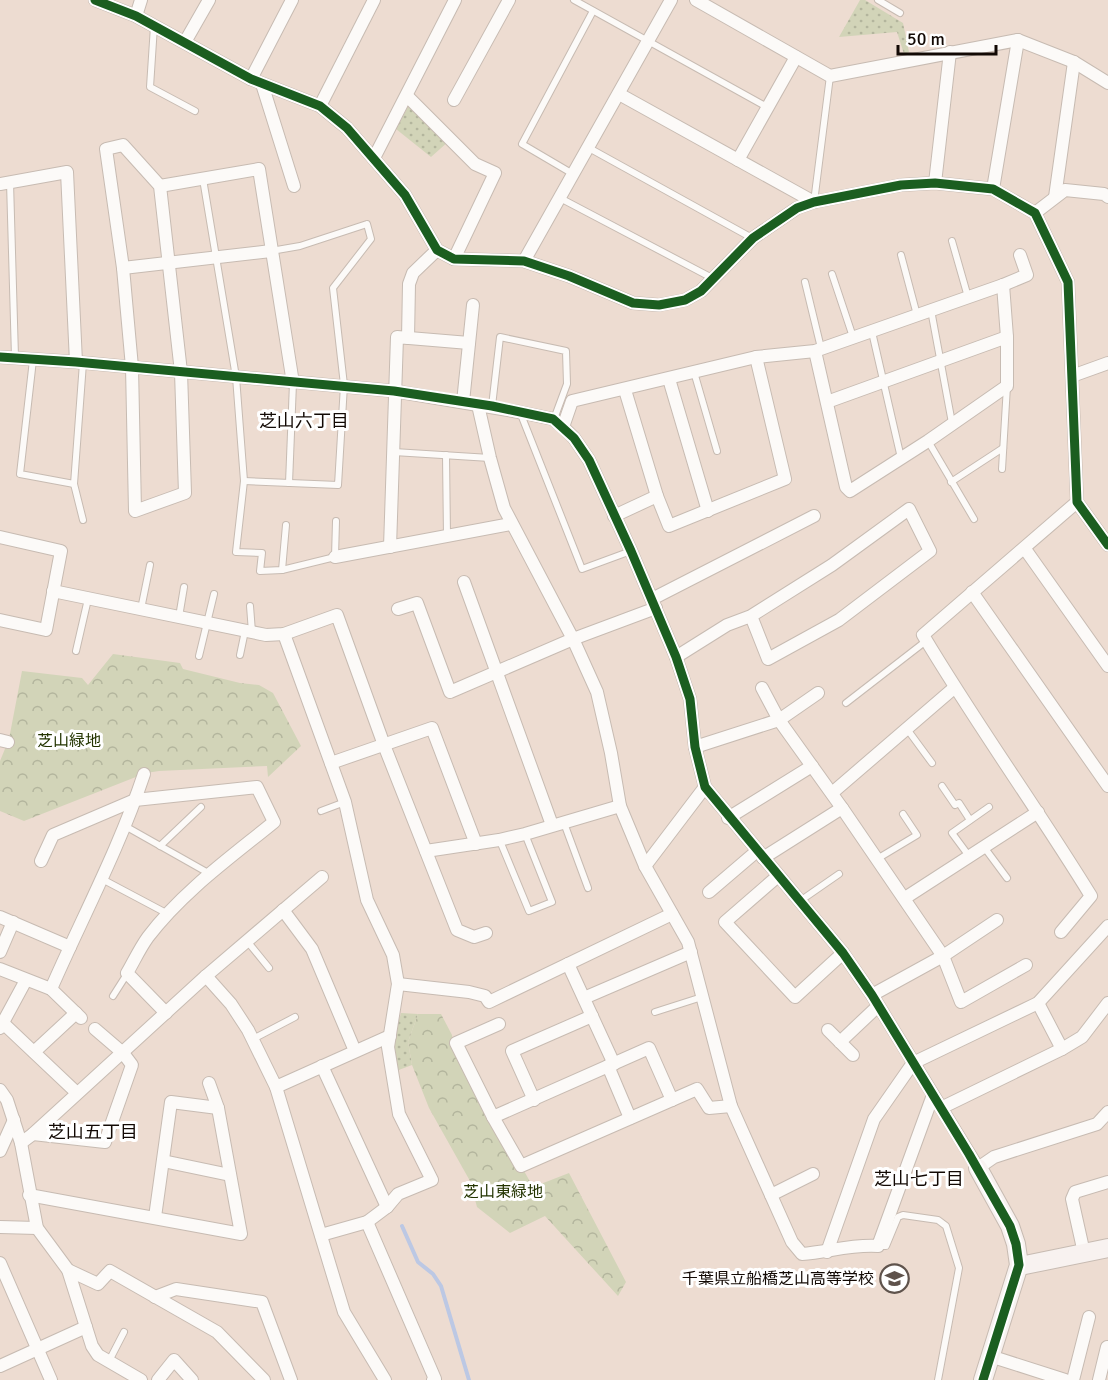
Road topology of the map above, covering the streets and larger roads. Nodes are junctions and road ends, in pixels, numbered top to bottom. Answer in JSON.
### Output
{"nodes":[{"id":1,"x":95,"y":0,"type":"edge"},
{"id":2,"x":141,"y":0,"type":"edge"},
{"id":3,"x":209,"y":0,"type":"edge"},
{"id":4,"x":292,"y":0,"type":"edge"},
{"id":5,"x":374,"y":0,"type":"edge"},
{"id":6,"x":455,"y":0,"type":"edge"},
{"id":7,"x":509,"y":0,"type":"edge"},
{"id":8,"x":671,"y":0,"type":"edge"},
{"id":9,"x":696,"y":0,"type":"edge"},
{"id":10,"x":136,"y":16,"type":"junction"},
{"id":11,"x":1018,"y":39,"type":"junction"},
{"id":12,"x":185,"y":42,"type":"junction"},
{"id":13,"x":950,"y":52,"type":"junction"},
{"id":14,"x":796,"y":57,"type":"junction"},
{"id":15,"x":1074,"y":62,"type":"junction"},
{"id":16,"x":257,"y":82,"type":"junction"},
{"id":17,"x":1108,"y":83,"type":"edge"},
{"id":18,"x":619,"y":94,"type":"junction"},
{"id":19,"x":407,"y":96,"type":"junction"},
{"id":20,"x":454,"y":100,"type":"dead end"},
{"id":21,"x":320,"y":106,"type":"junction"},
{"id":22,"x":374,"y":158,"type":"junction"},
{"id":23,"x":738,"y":160,"type":"junction"},
{"id":24,"x":5,"y":183,"type":"edge"},
{"id":25,"x":935,"y":183,"type":"junction"},
{"id":26,"x":160,"y":186,"type":"junction"},
{"id":27,"x":294,"y":186,"type":"dead end"},
{"id":28,"x":993,"y":189,"type":"junction"},
{"id":29,"x":1055,"y":197,"type":"junction"},
{"id":30,"x":1108,"y":197,"type":"edge"},
{"id":31,"x":814,"y":202,"type":"junction"},
{"id":32,"x":1035,"y":213,"type":"junction"},
{"id":33,"x":437,"y":250,"type":"junction"},
{"id":34,"x":271,"y":251,"type":"junction"},
{"id":35,"x":1020,"y":255,"type":"dead end"},
{"id":36,"x":454,"y":259,"type":"junction"},
{"id":37,"x":524,"y":261,"type":"junction"},
{"id":38,"x":168,"y":263,"type":"junction"},
{"id":39,"x":123,"y":268,"type":"junction"},
{"id":40,"x":1003,"y":285,"type":"junction"},
{"id":41,"x":473,"y":305,"type":"dead end"},
{"id":42,"x":1007,"y":337,"type":"junction"},
{"id":43,"x":408,"y":338,"type":"junction"},
{"id":44,"x":469,"y":343,"type":"junction"},
{"id":45,"x":818,"y":350,"type":"junction"},
{"id":46,"x":0,"y":357,"type":"edge"},
{"id":47,"x":756,"y":357,"type":"junction"},
{"id":48,"x":80,"y":362,"type":"junction"},
{"id":49,"x":1108,"y":363,"type":"edge"},
{"id":50,"x":132,"y":367,"type":"junction"},
{"id":51,"x":181,"y":372,"type":"junction"},
{"id":52,"x":1072,"y":376,"type":"junction"},
{"id":53,"x":669,"y":379,"type":"junction"},
{"id":54,"x":293,"y":382,"type":"junction"},
{"id":55,"x":625,"y":390,"type":"junction"},
{"id":56,"x":394,"y":391,"type":"junction"},
{"id":57,"x":463,"y":402,"type":"junction"},
{"id":58,"x":827,"y":402,"type":"junction"},
{"id":59,"x":478,"y":405,"type":"junction"},
{"id":60,"x":558,"y":423,"type":"junction"},
{"id":61,"x":657,"y":496,"type":"junction"},
{"id":62,"x":1077,"y":502,"type":"junction"},
{"id":63,"x":708,"y":511,"type":"junction"},
{"id":64,"x":614,"y":516,"type":"junction"},
{"id":65,"x":814,"y":516,"type":"dead end"},
{"id":66,"x":511,"y":524,"type":"junction"},
{"id":67,"x":0,"y":537,"type":"edge"},
{"id":68,"x":1108,"y":545,"type":"edge"},
{"id":69,"x":390,"y":547,"type":"junction"},
{"id":70,"x":1025,"y":549,"type":"junction"},
{"id":71,"x":334,"y":557,"type":"road end"},
{"id":72,"x":464,"y":582,"type":"dead end"},
{"id":73,"x":53,"y":591,"type":"junction"},
{"id":74,"x":972,"y":592,"type":"junction"},
{"id":75,"x":654,"y":603,"type":"junction"},
{"id":76,"x":398,"y":609,"type":"dead end"},
{"id":77,"x":751,"y":616,"type":"junction"},
{"id":78,"x":0,"y":620,"type":"edge"},
{"id":79,"x":284,"y":634,"type":"junction"},
{"id":80,"x":573,"y":639,"type":"junction"},
{"id":81,"x":676,"y":657,"type":"junction"},
{"id":82,"x":1108,"y":666,"type":"edge"},
{"id":83,"x":497,"y":673,"type":"junction"},
{"id":84,"x":762,"y":688,"type":"dead end"},
{"id":85,"x":954,"y":688,"type":"junction"},
{"id":86,"x":818,"y":693,"type":"dead end"},
{"id":87,"x":778,"y":720,"type":"junction"},
{"id":88,"x":384,"y":745,"type":"junction"},
{"id":89,"x":695,"y":747,"type":"junction"},
{"id":90,"x":331,"y":763,"type":"junction"},
{"id":91,"x":812,"y":766,"type":"junction"},
{"id":92,"x":144,"y":774,"type":"dead end"},
{"id":93,"x":1108,"y":786,"type":"edge"},
{"id":94,"x":705,"y":788,"type":"junction"},
{"id":95,"x":832,"y":793,"type":"junction"},
{"id":96,"x":135,"y":800,"type":"junction"},
{"id":97,"x":620,"y":806,"type":"junction"},
{"id":98,"x":842,"y":808,"type":"junction"},
{"id":99,"x":1038,"y":812,"type":"junction"},
{"id":100,"x":728,"y":818,"type":"junction"},
{"id":101,"x":558,"y":824,"type":"junction"},
{"id":102,"x":476,"y":844,"type":"junction"},
{"id":103,"x":426,"y":851,"type":"junction"},
{"id":104,"x":760,"y":855,"type":"junction"},
{"id":105,"x":41,"y":861,"type":"dead end"},
{"id":106,"x":645,"y":866,"type":"junction"},
{"id":107,"x":778,"y":876,"type":"junction"},
{"id":108,"x":322,"y":877,"type":"dead end"},
{"id":109,"x":709,"y":892,"type":"dead end"},
{"id":110,"x":905,"y":898,"type":"junction"},
{"id":111,"x":282,"y":910,"type":"junction"},
{"id":112,"x":672,"y":914,"type":"junction"},
{"id":113,"x":0,"y":917,"type":"edge"},
{"id":114,"x":997,"y":920,"type":"dead end"},
{"id":115,"x":13,"y":922,"type":"junction"},
{"id":116,"x":1108,"y":926,"type":"edge"},
{"id":117,"x":1061,"y":932,"type":"dead end"},
{"id":118,"x":486,"y":933,"type":"dead end"},
{"id":119,"x":70,"y":947,"type":"junction"},
{"id":120,"x":0,"y":952,"type":"edge"},
{"id":121,"x":691,"y":952,"type":"junction"},
{"id":122,"x":843,"y":953,"type":"junction"},
{"id":123,"x":943,"y":956,"type":"junction"},
{"id":124,"x":568,"y":964,"type":"junction"},
{"id":125,"x":1026,"y":965,"type":"dead end"},
{"id":126,"x":0,"y":969,"type":"edge"},
{"id":127,"x":206,"y":976,"type":"junction"},
{"id":128,"x":26,"y":980,"type":"junction"},
{"id":129,"x":398,"y":984,"type":"junction"},
{"id":130,"x":51,"y":989,"type":"junction"},
{"id":131,"x":584,"y":998,"type":"junction"},
{"id":132,"x":875,"y":1001,"type":"junction"},
{"id":133,"x":1038,"y":1003,"type":"junction"},
{"id":134,"x":1108,"y":1003,"type":"edge"},
{"id":135,"x":166,"y":1013,"type":"junction"},
{"id":136,"x":592,"y":1016,"type":"junction"},
{"id":137,"x":499,"y":1023,"type":"dead end"},
{"id":138,"x":1,"y":1026,"type":"edge"},
{"id":139,"x":95,"y":1029,"type":"dead end"},
{"id":140,"x":828,"y":1030,"type":"dead end"},
{"id":141,"x":390,"y":1036,"type":"junction"},
{"id":142,"x":840,"y":1042,"type":"junction"},
{"id":143,"x":1062,"y":1048,"type":"junction"},
{"id":144,"x":355,"y":1051,"type":"junction"},
{"id":145,"x":34,"y":1052,"type":"junction"},
{"id":146,"x":123,"y":1053,"type":"junction"},
{"id":147,"x":853,"y":1054,"type":"dead end"},
{"id":148,"x":913,"y":1063,"type":"junction"},
{"id":149,"x":611,"y":1065,"type":"junction"},
{"id":150,"x":322,"y":1066,"type":"junction"},
{"id":151,"x":209,"y":1083,"type":"dead end"},
{"id":152,"x":276,"y":1088,"type":"junction"},
{"id":153,"x":0,"y":1090,"type":"edge"},
{"id":154,"x":78,"y":1094,"type":"junction"},
{"id":155,"x":933,"y":1095,"type":"junction"},
{"id":156,"x":534,"y":1100,"type":"junction"},
{"id":157,"x":672,"y":1100,"type":"junction"},
{"id":158,"x":730,"y":1106,"type":"junction"},
{"id":159,"x":218,"y":1108,"type":"junction"},
{"id":160,"x":941,"y":1108,"type":"junction"},
{"id":161,"x":1108,"y":1112,"type":"edge"},
{"id":162,"x":493,"y":1117,"type":"junction"},
{"id":163,"x":630,"y":1118,"type":"junction"},
{"id":164,"x":14,"y":1120,"type":"junction"},
{"id":165,"x":33,"y":1134,"type":"junction"},
{"id":166,"x":21,"y":1143,"type":"junction"},
{"id":167,"x":0,"y":1151,"type":"edge"},
{"id":168,"x":163,"y":1161,"type":"junction"},
{"id":169,"x":978,"y":1168,"type":"junction"},
{"id":170,"x":813,"y":1174,"type":"dead end"},
{"id":171,"x":230,"y":1175,"type":"junction"},
{"id":172,"x":1108,"y":1182,"type":"edge"},
{"id":173,"x":29,"y":1195,"type":"junction"},
{"id":174,"x":771,"y":1195,"type":"junction"},
{"id":175,"x":387,"y":1207,"type":"junction"},
{"id":176,"x":155,"y":1217,"type":"junction"},
{"id":177,"x":366,"y":1222,"type":"junction"},
{"id":178,"x":0,"y":1227,"type":"edge"},
{"id":179,"x":37,"y":1228,"type":"junction"},
{"id":180,"x":321,"y":1235,"type":"junction"},
{"id":181,"x":1108,"y":1248,"type":"edge"},
{"id":182,"x":827,"y":1252,"type":"junction"},
{"id":183,"x":1084,"y":1253,"type":"junction"},
{"id":184,"x":0,"y":1263,"type":"edge"},
{"id":185,"x":1019,"y":1265,"type":"junction"},
{"id":186,"x":68,"y":1270,"type":"junction"},
{"id":187,"x":155,"y":1297,"type":"junction"},
{"id":188,"x":1089,"y":1317,"type":"dead end"},
{"id":189,"x":86,"y":1327,"type":"junction"},
{"id":190,"x":1107,"y":1347,"type":"edge"},
{"id":191,"x":38,"y":1350,"type":"junction"},
{"id":192,"x":990,"y":1356,"type":"junction"},
{"id":193,"x":0,"y":1366,"type":"edge"},
{"id":194,"x":51,"y":1380,"type":"edge"},
{"id":195,"x":141,"y":1380,"type":"edge"},
{"id":196,"x":158,"y":1380,"type":"edge"},
{"id":197,"x":192,"y":1380,"type":"edge"},
{"id":198,"x":264,"y":1380,"type":"edge"},
{"id":199,"x":291,"y":1380,"type":"edge"},
{"id":200,"x":385,"y":1380,"type":"edge"},
{"id":201,"x":433,"y":1380,"type":"edge"},
{"id":202,"x":983,"y":1380,"type":"edge"},
{"id":203,"x":1065,"y":1380,"type":"edge"},
{"id":204,"x":1073,"y":1380,"type":"edge"},
{"id":205,"x":1099,"y":1380,"type":"edge"}],
"edges":[{"from":1,"to":10,"type":"street"},
{"from":2,"to":10,"type":"street"},
{"from":3,"to":12,"type":"street"},
{"from":4,"to":16,"type":"street"},
{"from":5,"to":21,"type":"street"},
{"from":6,"to":19,"type":"street"},
{"from":7,"to":20,"type":"street"},
{"from":8,"to":18,"type":"street"},
{"from":9,"to":14,"type":"street"},
{"from":10,"to":12,"type":"street"},
{"from":11,"to":13,"type":"street"},
{"from":11,"to":15,"type":"street"},
{"from":11,"to":28,"type":"street"},
{"from":12,"to":16,"type":"street"},
{"from":13,"to":14,"type":"street"},
{"from":13,"to":25,"type":"street"},
{"from":14,"to":23,"type":"street"},
{"from":15,"to":17,"type":"street"},
{"from":15,"to":29,"type":"street"},
{"from":16,"to":21,"type":"street"},
{"from":16,"to":27,"type":"street"},
{"from":18,"to":23,"type":"street"},
{"from":18,"to":37,"type":"street"},
{"from":19,"to":22,"type":"street"},
{"from":19,"to":36,"type":"street"},
{"from":21,"to":22,"type":"street"},
{"from":22,"to":33,"type":"street"},
{"from":23,"to":31,"type":"street"},
{"from":24,"to":48,"type":"street"},
{"from":25,"to":28,"type":"street"},
{"from":25,"to":31,"type":"street"},
{"from":26,"to":34,"type":"street"},
{"from":26,"to":38,"type":"street"},
{"from":26,"to":39,"type":"street"},
{"from":28,"to":32,"type":"street"},
{"from":29,"to":30,"type":"street"},
{"from":29,"to":32,"type":"street"},
{"from":31,"to":37,"type":"street"},
{"from":32,"to":52,"type":"street"},
{"from":33,"to":36,"type":"street"},
{"from":33,"to":43,"type":"street"},
{"from":34,"to":38,"type":"street"},
{"from":34,"to":54,"type":"street"},
{"from":35,"to":40,"type":"street"},
{"from":36,"to":37,"type":"street"},
{"from":38,"to":39,"type":"street"},
{"from":38,"to":51,"type":"street"},
{"from":39,"to":50,"type":"street"},
{"from":40,"to":42,"type":"street"},
{"from":40,"to":45,"type":"street"},
{"from":41,"to":44,"type":"street"},
{"from":42,"to":58,"type":"street"},
{"from":42,"to":58,"type":"street"},
{"from":43,"to":44,"type":"street"},
{"from":43,"to":56,"type":"street"},
{"from":44,"to":57,"type":"street"},
{"from":45,"to":47,"type":"street"},
{"from":45,"to":58,"type":"street"},
{"from":46,"to":48,"type":"street"},
{"from":47,"to":53,"type":"street"},
{"from":47,"to":63,"type":"street"},
{"from":48,"to":50,"type":"street"},
{"from":49,"to":52,"type":"street"},
{"from":50,"to":51,"type":"street"},
{"from":50,"to":51,"type":"street"},
{"from":51,"to":54,"type":"street"},
{"from":52,"to":62,"type":"street"},
{"from":53,"to":55,"type":"street"},
{"from":53,"to":63,"type":"street"},
{"from":54,"to":56,"type":"street"},
{"from":55,"to":60,"type":"street"},
{"from":55,"to":61,"type":"street"},
{"from":56,"to":57,"type":"street"},
{"from":56,"to":69,"type":"street"},
{"from":57,"to":59,"type":"street"},
{"from":59,"to":60,"type":"street"},
{"from":59,"to":66,"type":"street"},
{"from":60,"to":64,"type":"street"},
{"from":61,"to":63,"type":"street"},
{"from":61,"to":64,"type":"street"},
{"from":62,"to":68,"type":"street"},
{"from":62,"to":70,"type":"street"},
{"from":64,"to":75,"type":"street"},
{"from":65,"to":75,"type":"street"},
{"from":66,"to":69,"type":"street"},
{"from":66,"to":80,"type":"street"},
{"from":67,"to":73,"type":"street"},
{"from":69,"to":71,"type":"street"},
{"from":70,"to":74,"type":"street"},
{"from":70,"to":82,"type":"street"},
{"from":72,"to":83,"type":"street"},
{"from":73,"to":78,"type":"street"},
{"from":73,"to":79,"type":"street"},
{"from":74,"to":85,"type":"street"},
{"from":74,"to":93,"type":"street"},
{"from":75,"to":80,"type":"street"},
{"from":75,"to":81,"type":"street"},
{"from":76,"to":83,"type":"street"},
{"from":77,"to":77,"type":"street"},
{"from":77,"to":81,"type":"street"},
{"from":79,"to":88,"type":"street"},
{"from":79,"to":90,"type":"street"},
{"from":80,"to":83,"type":"street"},
{"from":80,"to":97,"type":"street"},
{"from":81,"to":89,"type":"street"},
{"from":83,"to":101,"type":"street"},
{"from":84,"to":87,"type":"street"},
{"from":85,"to":95,"type":"street"},
{"from":85,"to":99,"type":"street"},
{"from":86,"to":87,"type":"street"},
{"from":87,"to":89,"type":"street"},
{"from":87,"to":91,"type":"street"},
{"from":88,"to":90,"type":"street"},
{"from":88,"to":102,"type":"street"},
{"from":88,"to":103,"type":"street"},
{"from":89,"to":94,"type":"street"},
{"from":90,"to":129,"type":"street"},
{"from":91,"to":95,"type":"street"},
{"from":91,"to":100,"type":"street"},
{"from":92,"to":96,"type":"street"},
{"from":94,"to":100,"type":"street"},
{"from":94,"to":106,"type":"street"},
{"from":95,"to":98,"type":"street"},
{"from":96,"to":105,"type":"street"},
{"from":96,"to":119,"type":"street"},
{"from":96,"to":135,"type":"street"},
{"from":97,"to":101,"type":"street"},
{"from":97,"to":106,"type":"street"},
{"from":98,"to":104,"type":"street"},
{"from":98,"to":110,"type":"street"},
{"from":99,"to":110,"type":"street"},
{"from":99,"to":117,"type":"street"},
{"from":100,"to":104,"type":"street"},
{"from":101,"to":102,"type":"street"},
{"from":102,"to":103,"type":"street"},
{"from":103,"to":118,"type":"street"},
{"from":104,"to":107,"type":"street"},
{"from":104,"to":109,"type":"street"},
{"from":106,"to":112,"type":"street"},
{"from":107,"to":122,"type":"street"},
{"from":107,"to":122,"type":"street"},
{"from":108,"to":111,"type":"street"},
{"from":110,"to":123,"type":"street"},
{"from":111,"to":127,"type":"street"},
{"from":111,"to":144,"type":"street"},
{"from":112,"to":121,"type":"street"},
{"from":112,"to":124,"type":"street"},
{"from":113,"to":115,"type":"street"},
{"from":114,"to":123,"type":"street"},
{"from":115,"to":119,"type":"street"},
{"from":115,"to":120,"type":"street"},
{"from":116,"to":133,"type":"street"},
{"from":119,"to":130,"type":"street"},
{"from":121,"to":131,"type":"street"},
{"from":121,"to":158,"type":"street"},
{"from":122,"to":132,"type":"street"},
{"from":123,"to":125,"type":"street"},
{"from":123,"to":132,"type":"street"},
{"from":124,"to":129,"type":"street"},
{"from":124,"to":131,"type":"street"},
{"from":126,"to":128,"type":"street"},
{"from":127,"to":135,"type":"street"},
{"from":127,"to":152,"type":"street"},
{"from":128,"to":130,"type":"street"},
{"from":128,"to":138,"type":"street"},
{"from":129,"to":141,"type":"street"},
{"from":130,"to":145,"type":"street"},
{"from":131,"to":136,"type":"street"},
{"from":132,"to":142,"type":"street"},
{"from":132,"to":148,"type":"street"},
{"from":133,"to":143,"type":"street"},
{"from":133,"to":148,"type":"street"},
{"from":134,"to":143,"type":"street"},
{"from":135,"to":146,"type":"street"},
{"from":136,"to":149,"type":"street"},
{"from":136,"to":156,"type":"street"},
{"from":137,"to":162,"type":"street"},
{"from":138,"to":145,"type":"street"},
{"from":139,"to":146,"type":"street"},
{"from":140,"to":142,"type":"street"},
{"from":141,"to":144,"type":"street"},
{"from":141,"to":175,"type":"street"},
{"from":142,"to":147,"type":"street"},
{"from":143,"to":160,"type":"street"},
{"from":144,"to":150,"type":"street"},
{"from":145,"to":154,"type":"street"},
{"from":146,"to":154,"type":"street"},
{"from":146,"to":165,"type":"street"},
{"from":148,"to":155,"type":"street"},
{"from":148,"to":182,"type":"street"},
{"from":149,"to":156,"type":"street"},
{"from":149,"to":157,"type":"street"},
{"from":149,"to":163,"type":"street"},
{"from":150,"to":152,"type":"street"},
{"from":150,"to":175,"type":"street"},
{"from":151,"to":159,"type":"street"},
{"from":152,"to":180,"type":"street"},
{"from":153,"to":164,"type":"street"},
{"from":154,"to":165,"type":"street"},
{"from":155,"to":160,"type":"street"},
{"from":155,"to":182,"type":"street"},
{"from":156,"to":162,"type":"street"},
{"from":157,"to":158,"type":"street"},
{"from":157,"to":163,"type":"street"},
{"from":158,"to":174,"type":"street"},
{"from":159,"to":168,"type":"street"},
{"from":159,"to":171,"type":"street"},
{"from":160,"to":169,"type":"street"},
{"from":161,"to":169,"type":"street"},
{"from":162,"to":163,"type":"street"},
{"from":164,"to":166,"type":"street"},
{"from":164,"to":167,"type":"street"},
{"from":165,"to":166,"type":"street"},
{"from":166,"to":173,"type":"street"},
{"from":168,"to":171,"type":"street"},
{"from":168,"to":176,"type":"street"},
{"from":169,"to":185,"type":"street"},
{"from":170,"to":174,"type":"street"},
{"from":171,"to":176,"type":"street"},
{"from":172,"to":183,"type":"street"},
{"from":173,"to":176,"type":"street"},
{"from":173,"to":179,"type":"street"},
{"from":174,"to":182,"type":"street"},
{"from":175,"to":177,"type":"street"},
{"from":177,"to":180,"type":"street"},
{"from":177,"to":201,"type":"street"},
{"from":178,"to":179,"type":"street"},
{"from":179,"to":186,"type":"street"},
{"from":180,"to":200,"type":"street"},
{"from":181,"to":183,"type":"street"},
{"from":183,"to":185,"type":"street"},
{"from":184,"to":191,"type":"street"},
{"from":185,"to":192,"type":"street"},
{"from":186,"to":187,"type":"street"},
{"from":186,"to":189,"type":"street"},
{"from":187,"to":198,"type":"street"},
{"from":187,"to":199,"type":"street"},
{"from":188,"to":204,"type":"street"},
{"from":189,"to":191,"type":"street"},
{"from":189,"to":195,"type":"street"},
{"from":190,"to":205,"type":"street"},
{"from":191,"to":193,"type":"street"},
{"from":191,"to":194,"type":"street"},
{"from":192,"to":202,"type":"street"},
{"from":192,"to":203,"type":"street"},
{"from":196,"to":197,"type":"street"}]}
